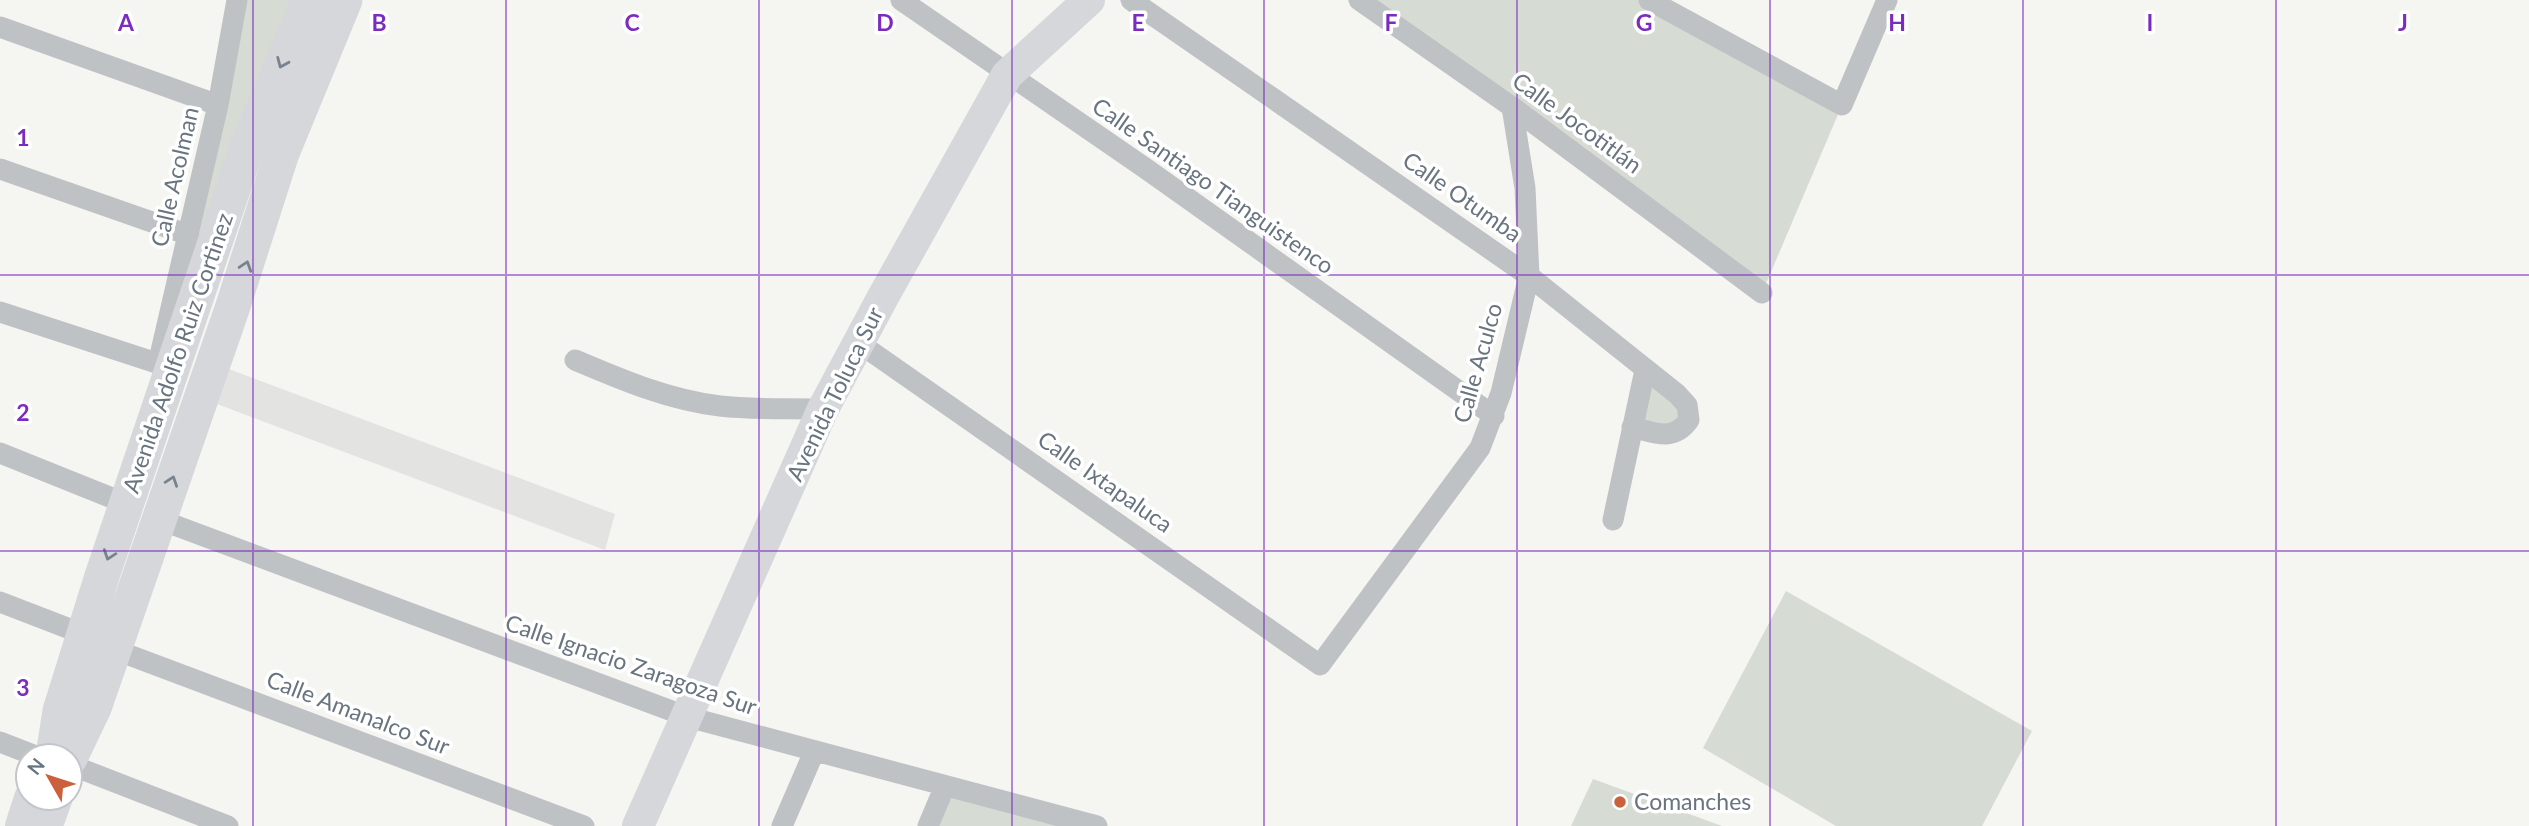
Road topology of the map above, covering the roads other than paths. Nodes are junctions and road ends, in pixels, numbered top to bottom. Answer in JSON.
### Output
{"nodes":[{"id":1,"x":237,"y":0,"type":"edge"},
{"id":2,"x":309,"y":0,"type":"edge"},
{"id":3,"x":345,"y":0,"type":"edge"},
{"id":4,"x":901,"y":0,"type":"edge"},
{"id":5,"x":1089,"y":0,"type":"edge"},
{"id":6,"x":1131,"y":0,"type":"edge"},
{"id":7,"x":1359,"y":0,"type":"edge"},
{"id":8,"x":1649,"y":0,"type":"edge"},
{"id":9,"x":1887,"y":0,"type":"edge"},
{"id":10,"x":0,"y":27,"type":"edge"},
{"id":11,"x":1007,"y":75,"type":"junction"},
{"id":12,"x":218,"y":105,"type":"junction"},
{"id":13,"x":1512,"y":107,"type":"junction"},
{"id":14,"x":0,"y":169,"type":"edge"},
{"id":15,"x":189,"y":235,"type":"junction"},
{"id":16,"x":1529,"y":276,"type":"junction"},
{"id":17,"x":1762,"y":293,"type":"dead end"},
{"id":18,"x":0,"y":312,"type":"edge"},
{"id":19,"x":859,"y":342,"type":"junction"},
{"id":20,"x":575,"y":360,"type":"dead end"},
{"id":21,"x":166,"y":367,"type":"junction"},
{"id":22,"x":1645,"y":370,"type":"junction"},
{"id":23,"x":823,"y":409,"type":"junction"},
{"id":24,"x":1494,"y":416,"type":"junction"},
{"id":25,"x":1632,"y":427,"type":"junction"},
{"id":26,"x":0,"y":453,"type":"edge"},
{"id":27,"x":127,"y":504,"type":"junction"},
{"id":28,"x":158,"y":519,"type":"junction"},
{"id":29,"x":1613,"y":520,"type":"dead end"},
{"id":30,"x":0,"y":601,"type":"edge"},
{"id":31,"x":83,"y":634,"type":"junction"},
{"id":32,"x":113,"y":649,"type":"junction"},
{"id":33,"x":1320,"y":665,"type":"joint"},
{"id":34,"x":60,"y":710,"type":"junction"},
{"id":35,"x":688,"y":717,"type":"junction"},
{"id":36,"x":48,"y":742,"type":"edge"},
{"id":37,"x":64,"y":742,"type":"edge"},
{"id":38,"x":78,"y":742,"type":"edge"},
{"id":39,"x":814,"y":752,"type":"junction"},
{"id":40,"x":84,"y":771,"type":"edge"},
{"id":41,"x":944,"y":788,"type":"junction"},
{"id":42,"x":1060,"y":821,"type":"edge"},
{"id":43,"x":228,"y":826,"type":"edge"},
{"id":44,"x":584,"y":826,"type":"edge"},
{"id":45,"x":638,"y":826,"type":"edge"},
{"id":46,"x":782,"y":826,"type":"edge"},
{"id":47,"x":928,"y":826,"type":"edge"},
{"id":48,"x":1097,"y":826,"type":"edge"}],
"edges":[{"from":1,"to":12,"type":"street","name":"Calle Acolman"},
{"from":2,"to":21,"type":"main road","name":"Avenida Adolfo Ruiz Cortinez","one_way":true},
{"from":28,"to":3,"type":"main road","name":"Avenida Adolfo Ruiz Cortinez","one_way":true},
{"from":4,"to":11,"type":"street","name":"Calle Santiago Tianguistenco"},
{"from":5,"to":11,"type":"street","name":"Avenida Toluca Sur"},
{"from":6,"to":16,"type":"street","name":"Calle Otumba"},
{"from":7,"to":13,"type":"street","name":"Calle Jocotitlán"},
{"from":8,"to":9,"type":"street"},
{"from":10,"to":12,"type":"street"},
{"from":11,"to":19,"type":"street","name":"Avenida Toluca Sur"},
{"from":11,"to":24,"type":"street","name":"Calle Santiago Tianguistenco"},
{"from":12,"to":15,"type":"street","name":"Calle Acolman"},
{"from":13,"to":16,"type":"street","name":"Calle Aculco"},
{"from":13,"to":17,"type":"street","name":"Calle Jocotitlán"},
{"from":14,"to":15,"type":"street"},
{"from":15,"to":21,"type":"street","name":"Calle Acolman"},
{"from":16,"to":22,"type":"street","name":"Calle Otumba"},
{"from":16,"to":24,"type":"street","name":"Calle Aculco"},
{"from":18,"to":21,"type":"street"},
{"from":19,"to":23,"type":"street","name":"Avenida Toluca Sur"},
{"from":19,"to":33,"type":"street","name":"Calle Ixtapaluca"},
{"from":20,"to":23,"type":"street"},
{"from":21,"to":27,"type":"main road","name":"Avenida Adolfo Ruiz Cortinez"},
{"from":22,"to":25,"type":"street"},
{"from":22,"to":25,"type":"street","name":"Calle Otumba"},
{"from":23,"to":35,"type":"street","name":"Avenida Toluca Sur"},
{"from":24,"to":33,"type":"street","name":"Calle Aculco"},
{"from":25,"to":29,"type":"street"},
{"from":26,"to":27,"type":"street"},
{"from":27,"to":31,"type":"main road","name":"Avenida Adolfo Ruiz Cortinez","one_way":true},
{"from":28,"to":32,"type":"main road","name":"Avenida Adolfo Ruiz Cortinez"},
{"from":28,"to":35,"type":"street","name":"Calle Ignacio Zaragoza Sur"},
{"from":30,"to":31,"type":"street"},
{"from":31,"to":34,"type":"main road","name":"Avenida Adolfo Ruiz Cortinez"},
{"from":32,"to":38,"type":"main road","name":"Avenida Adolfo Ruiz Cortinez"},
{"from":32,"to":44,"type":"street","name":"Calle Amanalco Sur"},
{"from":34,"to":36,"type":"street","name":"Avenida Adolfo Ruiz Cortinez"},
{"from":34,"to":37,"type":"main road","name":"Avenida Adolfo Ruiz Cortinez"},
{"from":35,"to":39,"type":"street","name":"Calle Ignacio Zaragoza Sur"},
{"from":35,"to":45,"type":"street","name":"Avenida Toluca Sur"},
{"from":39,"to":41,"type":"street","name":"Calle Ignacio Zaragoza Sur"},
{"from":39,"to":46,"type":"street"},
{"from":40,"to":43,"type":"street"},
{"from":41,"to":42,"type":"street","name":"Calle Ignacio Zaragoza Sur"},
{"from":41,"to":47,"type":"street"},
{"from":42,"to":48,"type":"street","name":"Calle Ignacio Zaragoza Sur"}]}
